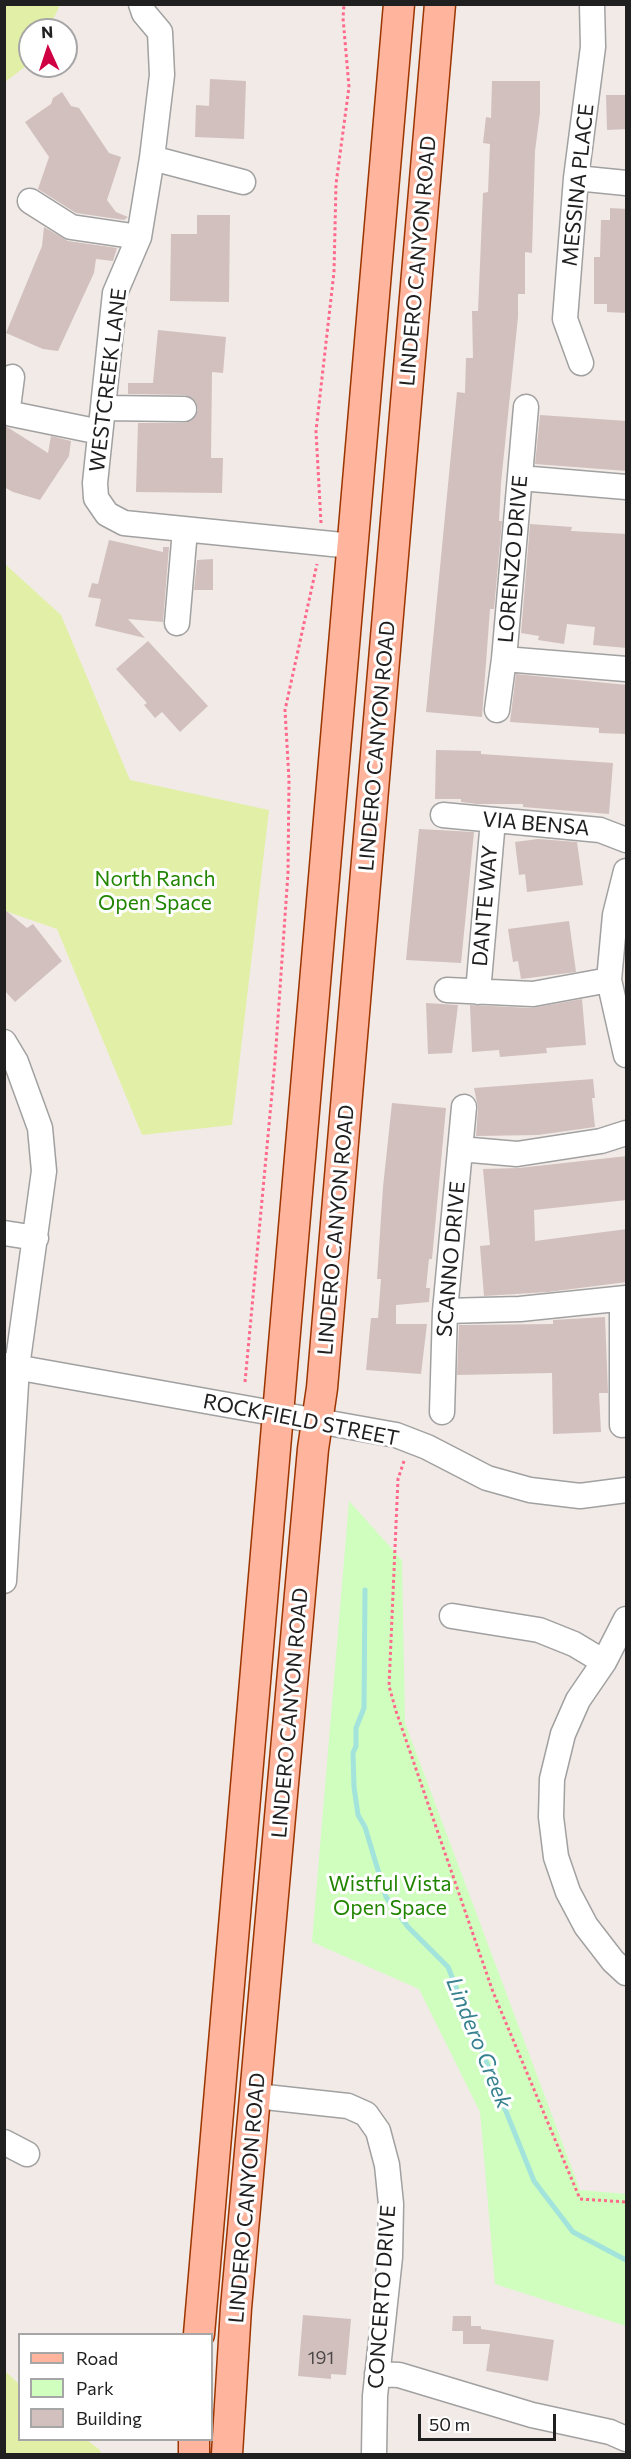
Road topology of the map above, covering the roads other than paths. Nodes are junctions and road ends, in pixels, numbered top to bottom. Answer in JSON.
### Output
{"nodes":[{"id":1,"x":141,"y":4,"type":"edge"},
{"id":2,"x":399,"y":4,"type":"edge"},
{"id":3,"x":440,"y":4,"type":"edge"},
{"id":4,"x":591,"y":4,"type":"edge"},
{"id":5,"x":153,"y":158,"type":"junction"},
{"id":6,"x":576,"y":178,"type":"junction"},
{"id":7,"x":243,"y":182,"type":"dead end"},
{"id":8,"x":627,"y":183,"type":"edge"},
{"id":9,"x":30,"y":201,"type":"dead end"},
{"id":10,"x":139,"y":237,"type":"junction"},
{"id":11,"x":581,"y":363,"type":"dead end"},
{"id":12,"x":12,"y":377,"type":"dead end"},
{"id":13,"x":526,"y":407,"type":"dead end"},
{"id":14,"x":103,"y":408,"type":"junction"},
{"id":15,"x":184,"y":410,"type":"dead end"},
{"id":16,"x":100,"y":432,"type":"junction"},
{"id":17,"x":520,"y":478,"type":"junction"},
{"id":18,"x":627,"y":487,"type":"edge"},
{"id":19,"x":185,"y":530,"type":"junction"},
{"id":20,"x":352,"y":546,"type":"junction"},
{"id":21,"x":177,"y":623,"type":"dead end"},
{"id":22,"x":504,"y":659,"type":"junction"},
{"id":23,"x":627,"y":669,"type":"edge"},
{"id":24,"x":497,"y":710,"type":"dead end"},
{"id":25,"x":443,"y":815,"type":"dead end"},
{"id":26,"x":493,"y":820,"type":"junction"},
{"id":27,"x":627,"y":840,"type":"edge"},
{"id":28,"x":627,"y":871,"type":"edge"},
{"id":29,"x":609,"y":981,"type":"junction"},
{"id":30,"x":447,"y":990,"type":"dead end"},
{"id":31,"x":478,"y":992,"type":"junction"},
{"id":32,"x":625,"y":1040,"type":"edge"},
{"id":33,"x":4,"y":1042,"type":"edge"},
{"id":34,"x":464,"y":1107,"type":"dead end"},
{"id":35,"x":627,"y":1133,"type":"edge"},
{"id":36,"x":460,"y":1149,"type":"junction"},
{"id":37,"x":4,"y":1233,"type":"edge"},
{"id":38,"x":36,"y":1238,"type":"junction"},
{"id":39,"x":624,"y":1299,"type":"edge"},
{"id":40,"x":445,"y":1311,"type":"junction"},
{"id":41,"x":11,"y":1366,"type":"edge"},
{"id":42,"x":442,"y":1412,"type":"dead end"},
{"id":43,"x":279,"y":1415,"type":"junction"},
{"id":44,"x":317,"y":1422,"type":"junction"},
{"id":45,"x":622,"y":1425,"type":"dead end"},
{"id":46,"x":627,"y":1490,"type":"edge"},
{"id":47,"x":5,"y":1576,"type":"edge"},
{"id":48,"x":4,"y":1581,"type":"edge"},
{"id":49,"x":453,"y":1616,"type":"dead end"},
{"id":50,"x":627,"y":1619,"type":"edge"},
{"id":51,"x":604,"y":1662,"type":"junction"},
{"id":52,"x":622,"y":1960,"type":"edge"},
{"id":53,"x":256,"y":2096,"type":"junction"},
{"id":54,"x":4,"y":2142,"type":"edge"},
{"id":55,"x":27,"y":2154,"type":"dead end"},
{"id":56,"x":199,"y":2333,"type":"edge"},
{"id":57,"x":377,"y":2374,"type":"junction"},
{"id":58,"x":627,"y":2439,"type":"edge"},
{"id":59,"x":227,"y":2454,"type":"edge"},
{"id":60,"x":374,"y":2454,"type":"edge"}],
"edges":[{"from":1,"to":5,"type":"street","name":"WESTCREEK LANE"},
{"from":2,"to":20,"type":"main road","name":"LINDERO CANYON ROAD"},
{"from":3,"to":44,"type":"main road","name":"LINDERO CANYON ROAD"},
{"from":4,"to":6,"type":"street","name":"MESSINA PLACE"},
{"from":5,"to":7,"type":"street"},
{"from":5,"to":10,"type":"street","name":"WESTCREEK LANE"},
{"from":6,"to":8,"type":"street"},
{"from":6,"to":11,"type":"street","name":"MESSINA PLACE"},
{"from":9,"to":10,"type":"street"},
{"from":10,"to":14,"type":"street","name":"WESTCREEK LANE"},
{"from":12,"to":16,"type":"street"},
{"from":13,"to":17,"type":"street","name":"LORENZO DRIVE"},
{"from":14,"to":15,"type":"street"},
{"from":14,"to":16,"type":"street","name":"WESTCREEK LANE"},
{"from":16,"to":19,"type":"street","name":"WESTCREEK LANE"},
{"from":17,"to":18,"type":"street"},
{"from":17,"to":22,"type":"street","name":"LORENZO DRIVE"},
{"from":19,"to":20,"type":"street","name":"WESTCREEK LANE"},
{"from":19,"to":21,"type":"street"},
{"from":20,"to":43,"type":"main road","name":"LINDERO CANYON ROAD"},
{"from":22,"to":23,"type":"street"},
{"from":22,"to":24,"type":"street","name":"LORENZO DRIVE"},
{"from":25,"to":26,"type":"street","name":"VIA BENSA"},
{"from":26,"to":27,"type":"street","name":"VIA BENSA"},
{"from":26,"to":31,"type":"street","name":"DANTE WAY"},
{"from":28,"to":29,"type":"street"},
{"from":29,"to":31,"type":"street"},
{"from":29,"to":32,"type":"street"},
{"from":30,"to":31,"type":"street"},
{"from":33,"to":38,"type":"street"},
{"from":34,"to":36,"type":"street","name":"SCANNO DRIVE"},
{"from":35,"to":36,"type":"street"},
{"from":36,"to":40,"type":"street","name":"SCANNO DRIVE"},
{"from":37,"to":38,"type":"street"},
{"from":38,"to":41,"type":"street"},
{"from":39,"to":40,"type":"street"},
{"from":39,"to":45,"type":"street"},
{"from":40,"to":42,"type":"street","name":"SCANNO DRIVE"},
{"from":41,"to":43,"type":"street","name":"ROCKFIELD STREET"},
{"from":41,"to":47,"type":"street"},
{"from":43,"to":44,"type":"street","name":"ROCKFIELD STREET"},
{"from":43,"to":56,"type":"main road","name":"LINDERO CANYON ROAD"},
{"from":44,"to":46,"type":"street","name":"ROCKFIELD STREET"},
{"from":44,"to":53,"type":"main road","name":"LINDERO CANYON ROAD"},
{"from":47,"to":48,"type":"street"},
{"from":49,"to":51,"type":"street"},
{"from":50,"to":51,"type":"street"},
{"from":51,"to":52,"type":"street"},
{"from":53,"to":57,"type":"street","name":"CONCERTO DRIVE"},
{"from":53,"to":59,"type":"main road","name":"LINDERO CANYON ROAD"},
{"from":54,"to":55,"type":"street"},
{"from":57,"to":58,"type":"street"},
{"from":57,"to":60,"type":"street","name":"CONCERTO DRIVE"}]}
